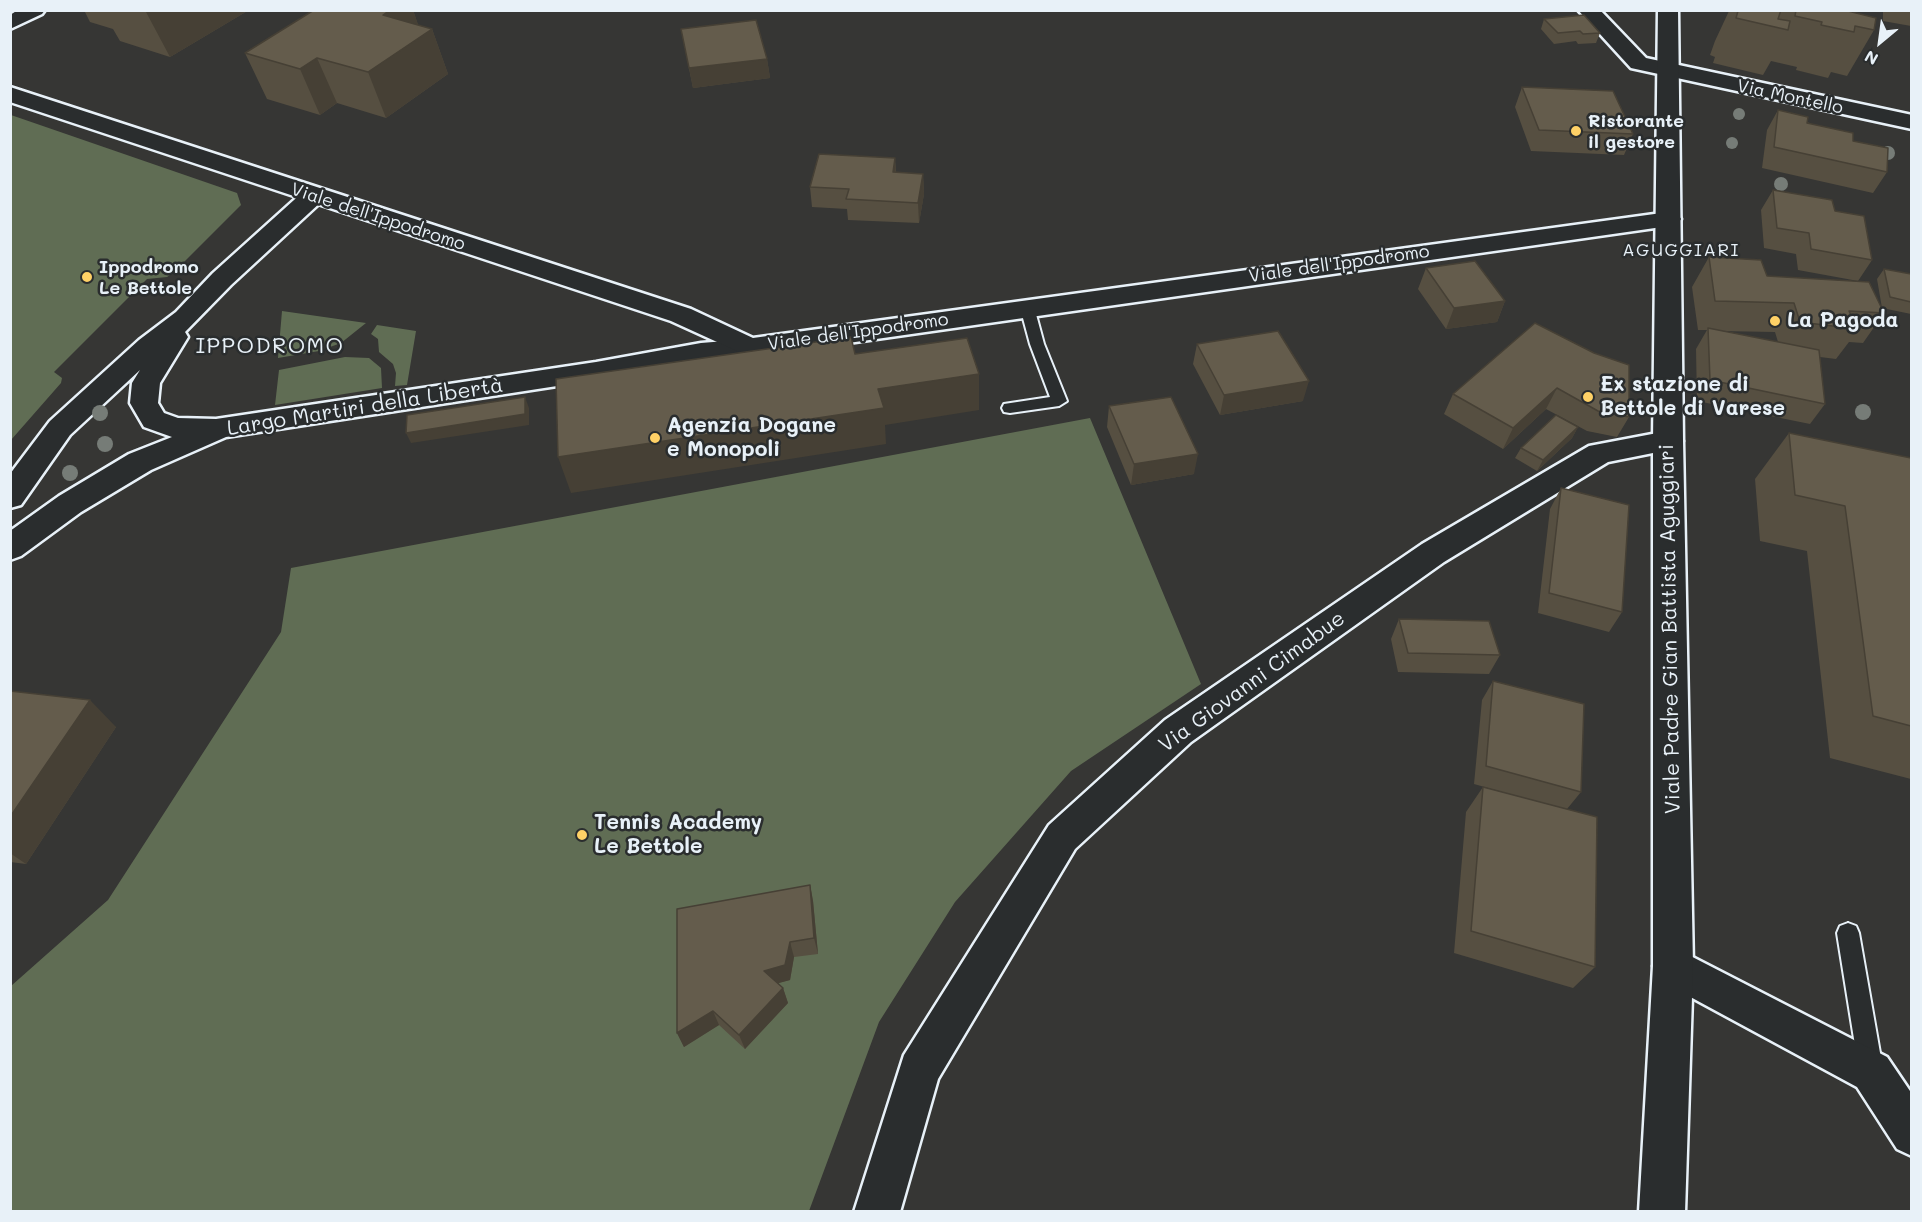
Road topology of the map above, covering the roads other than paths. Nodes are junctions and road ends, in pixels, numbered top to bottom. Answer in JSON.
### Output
{"nodes":[{"id":1,"x":35,"y":10,"type":"edge"},
{"id":2,"x":1588,"y":10,"type":"edge"},
{"id":3,"x":1668,"y":10,"type":"edge"},
{"id":4,"x":10,"y":23,"type":"edge"},
{"id":5,"x":1669,"y":72,"type":"junction"},
{"id":6,"x":10,"y":94,"type":"edge"},
{"id":7,"x":1911,"y":122,"type":"edge"},
{"id":8,"x":313,"y":196,"type":"junction"},
{"id":9,"x":1669,"y":219,"type":"junction"},
{"id":10,"x":1027,"y":307,"type":"junction"},
{"id":11,"x":186,"y":318,"type":"junction"},
{"id":12,"x":750,"y":348,"type":"junction"},
{"id":13,"x":1010,"y":408,"type":"dead end"},
{"id":14,"x":221,"y":428,"type":"junction"},
{"id":15,"x":1668,"y":441,"type":"junction"},
{"id":16,"x":10,"y":496,"type":"edge"},
{"id":17,"x":10,"y":548,"type":"edge"},
{"id":18,"x":1848,"y":933,"type":"dead end"},
{"id":19,"x":1673,"y":966,"type":"junction"},
{"id":20,"x":1872,"y":1072,"type":"junction"},
{"id":21,"x":1911,"y":1134,"type":"edge"},
{"id":22,"x":877,"y":1212,"type":"edge"},
{"id":23,"x":1662,"y":1212,"type":"edge"}],
"edges":[{"from":1,"to":4,"type":"street"},
{"from":2,"to":5,"type":"street","name":"Via Montello"},
{"from":3,"to":5,"type":"street","name":"Viale Padre Gian Battista Aguggiari"},
{"from":5,"to":7,"type":"street","name":"Via Montello"},
{"from":5,"to":9,"type":"street","name":"Viale Padre Gian Battista Aguggiari"},
{"from":6,"to":8,"type":"street","name":"Viale dell'Ippodromo"},
{"from":8,"to":11,"type":"street"},
{"from":8,"to":12,"type":"street","name":"Viale dell'Ippodromo"},
{"from":9,"to":10,"type":"street","name":"Viale dell'Ippodromo"},
{"from":9,"to":15,"type":"street","name":"Viale Padre Gian Battista Aguggiari"},
{"from":10,"to":12,"type":"street","name":"Viale dell'Ippodromo"},
{"from":10,"to":13,"type":"lane"},
{"from":11,"to":14,"type":"street"},
{"from":11,"to":16,"type":"street"},
{"from":12,"to":14,"type":"street","name":"Largo Martiri della Libertà"},
{"from":14,"to":17,"type":"street","name":"Largo Martiri della Libertà"},
{"from":15,"to":19,"type":"street","name":"Viale Padre Gian Battista Aguggiari"},
{"from":15,"to":22,"type":"street","name":"Via Giovanni Cimabue"},
{"from":18,"to":20,"type":"lane"},
{"from":19,"to":20,"type":"street"},
{"from":19,"to":23,"type":"street","name":"Viale Padre Gian Battista Aguggiari"},
{"from":20,"to":21,"type":"street"}]}
